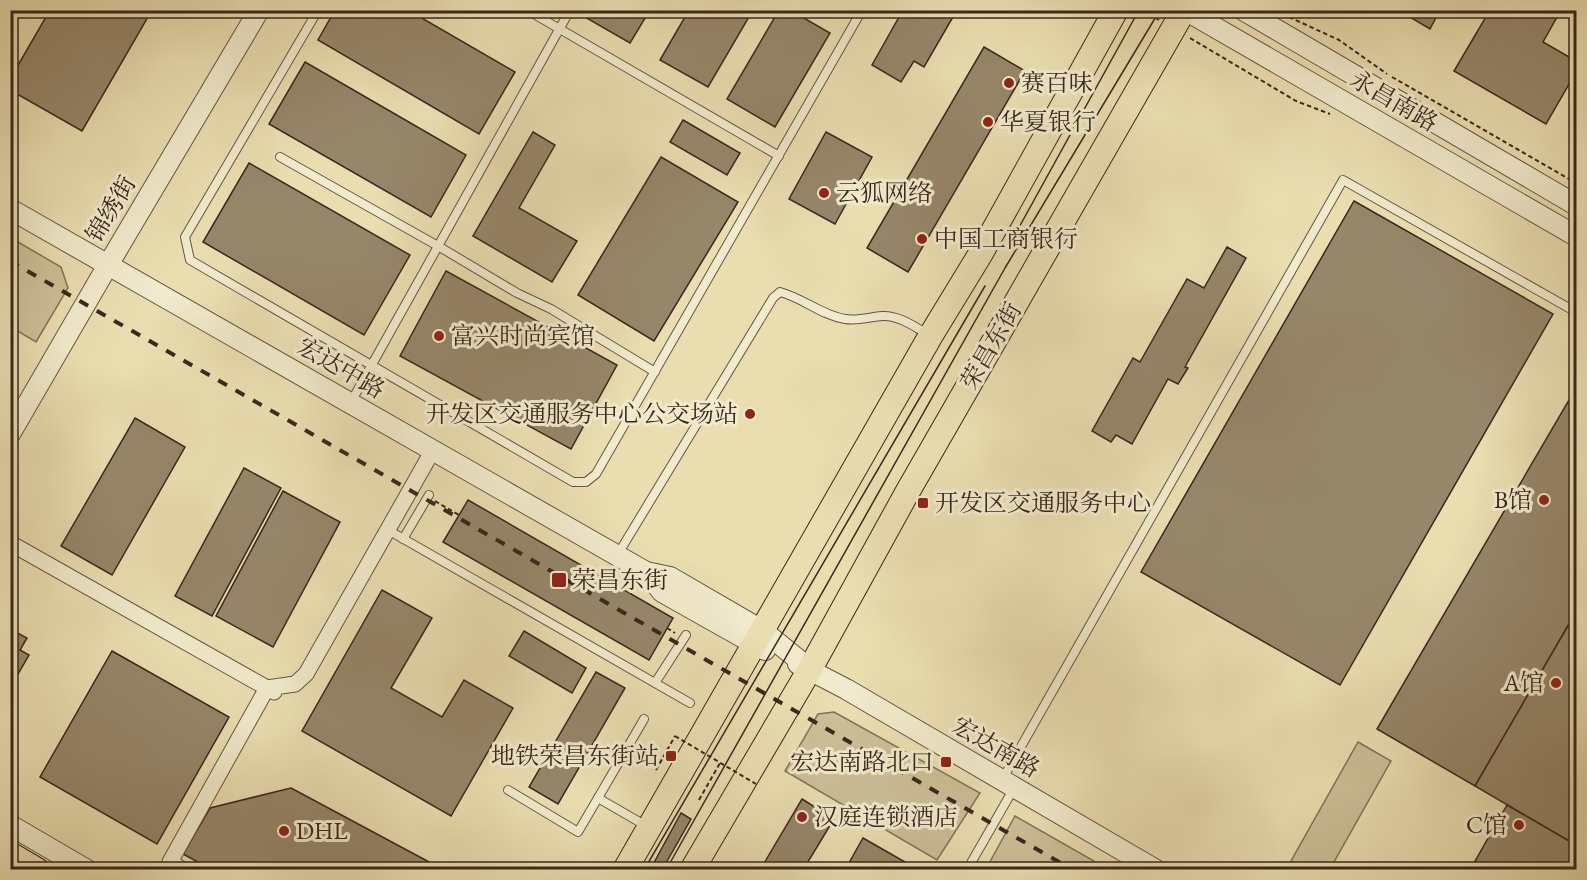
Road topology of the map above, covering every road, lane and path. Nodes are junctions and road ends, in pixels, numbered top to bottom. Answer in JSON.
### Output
{"nodes":[{"id":1,"x":259,"y":10,"type":"edge"},
{"id":2,"x":318,"y":10,"type":"edge"},
{"id":3,"x":527,"y":10,"type":"edge"},
{"id":4,"x":570,"y":10,"type":"edge"},
{"id":5,"x":862,"y":10,"type":"edge"},
{"id":6,"x":1116,"y":10,"type":"edge"},
{"id":7,"x":1184,"y":10,"type":"edge"},
{"id":8,"x":1243,"y":10,"type":"edge"},
{"id":9,"x":1286,"y":15,"type":"dead end"},
{"id":10,"x":559,"y":30,"type":"junction"},
{"id":11,"x":779,"y":156,"type":"junction"},
{"id":12,"x":280,"y":158,"type":"dead end"},
{"id":13,"x":1576,"y":183,"type":"edge"},
{"id":14,"x":1576,"y":205,"type":"edge"},
{"id":15,"x":10,"y":209,"type":"edge"},
{"id":16,"x":1576,"y":236,"type":"edge"},
{"id":17,"x":438,"y":246,"type":"junction"},
{"id":18,"x":108,"y":265,"type":"junction"},
{"id":19,"x":1576,"y":312,"type":"edge"},
{"id":20,"x":931,"y":335,"type":"junction"},
{"id":21,"x":371,"y":365,"type":"junction"},
{"id":22,"x":655,"y":372,"type":"junction"},
{"id":23,"x":350,"y":402,"type":"junction"},
{"id":24,"x":10,"y":434,"type":"edge"},
{"id":25,"x":433,"y":450,"type":"junction"},
{"id":26,"x":428,"y":496,"type":"joint"},
{"id":27,"x":459,"y":515,"type":"dead end"},
{"id":28,"x":388,"y":530,"type":"junction"},
{"id":29,"x":403,"y":539,"type":"junction"},
{"id":30,"x":10,"y":543,"type":"edge"},
{"id":31,"x":617,"y":556,"type":"junction"},
{"id":32,"x":686,"y":635,"type":"dead end"},
{"id":33,"x":758,"y":638,"type":"junction"},
{"id":34,"x":810,"y":669,"type":"junction"},
{"id":35,"x":655,"y":683,"type":"junction"},
{"id":36,"x":272,"y":691,"type":"junction"},
{"id":37,"x":690,"y":703,"type":"dead end"},
{"id":38,"x":644,"y":719,"type":"dead end"},
{"id":39,"x":720,"y":763,"type":"junction"},
{"id":40,"x":656,"y":770,"type":"dead end"},
{"id":41,"x":756,"y":784,"type":"dead end"},
{"id":42,"x":1007,"y":784,"type":"junction"},
{"id":43,"x":508,"y":790,"type":"dead end"},
{"id":44,"x":598,"y":798,"type":"junction"},
{"id":45,"x":699,"y":800,"type":"dead end"},
{"id":46,"x":10,"y":826,"type":"edge"},
{"id":47,"x":649,"y":828,"type":"junction"},
{"id":48,"x":10,"y":854,"type":"edge"},
{"id":49,"x":36,"y":869,"type":"edge"},
{"id":50,"x":87,"y":870,"type":"edge"},
{"id":51,"x":183,"y":870,"type":"edge"},
{"id":52,"x":625,"y":870,"type":"edge"},
{"id":53,"x":692,"y":870,"type":"edge"},
{"id":54,"x":967,"y":870,"type":"edge"},
{"id":55,"x":1156,"y":870,"type":"edge"}],
"edges":[{"from":1,"to":18,"type":"street","name":"锦绣街"},
{"from":2,"to":21,"type":"lane"},
{"from":3,"to":10,"type":"lane"},
{"from":4,"to":10,"type":"lane"},
{"from":5,"to":11,"type":"lane"},
{"from":6,"to":20,"type":"main road"},
{"from":7,"to":16,"type":"street","name":"永昌南路"},
{"from":7,"to":34,"type":"main road","name":"荣昌东街"},
{"from":8,"to":14,"type":"street","name":"永昌南路"},
{"from":9,"to":13,"type":"path"},
{"from":10,"to":11,"type":"lane"},
{"from":10,"to":17,"type":"lane"},
{"from":11,"to":22,"type":"lane"},
{"from":12,"to":17,"type":"lane"},
{"from":15,"to":18,"type":"street","name":"宏达中路"},
{"from":17,"to":21,"type":"lane"},
{"from":17,"to":22,"type":"lane"},
{"from":18,"to":23,"type":"street","name":"宏达中路"},
{"from":18,"to":24,"type":"street","name":"锦绣街"},
{"from":19,"to":42,"type":"lane"},
{"from":20,"to":31,"type":"lane"},
{"from":20,"to":33,"type":"main road"},
{"from":21,"to":22,"type":"lane"},
{"from":21,"to":23,"type":"lane"},
{"from":23,"to":25,"type":"street","name":"宏达中路"},
{"from":25,"to":28,"type":"street"},
{"from":25,"to":31,"type":"street","name":"宏达中路"},
{"from":26,"to":27,"type":"path"},
{"from":26,"to":29,"type":"lane"},
{"from":28,"to":29,"type":"lane"},
{"from":28,"to":36,"type":"street"},
{"from":29,"to":35,"type":"lane"},
{"from":30,"to":36,"type":"street"},
{"from":31,"to":33,"type":"street","name":"宏达中路"},
{"from":32,"to":35,"type":"lane"},
{"from":33,"to":34,"type":"street","name":"宏达南路"},
{"from":33,"to":47,"type":"main road"},
{"from":34,"to":42,"type":"street","name":"宏达南路"},
{"from":34,"to":53,"type":"main road","name":"荣昌东街"},
{"from":35,"to":37,"type":"lane"},
{"from":36,"to":51,"type":"street"},
{"from":38,"to":44,"type":"lane"},
{"from":39,"to":40,"type":"path","bridge":true},
{"from":39,"to":41,"type":"path","bridge":true},
{"from":39,"to":45,"type":"path"},
{"from":42,"to":54,"type":"lane"},
{"from":42,"to":55,"type":"street","name":"宏达南路"},
{"from":43,"to":44,"type":"lane"},
{"from":44,"to":47,"type":"lane"},
{"from":46,"to":49,"type":"street"},
{"from":46,"to":50,"type":"street"},
{"from":47,"to":52,"type":"main road"},
{"from":48,"to":49,"type":"main road"}]}
